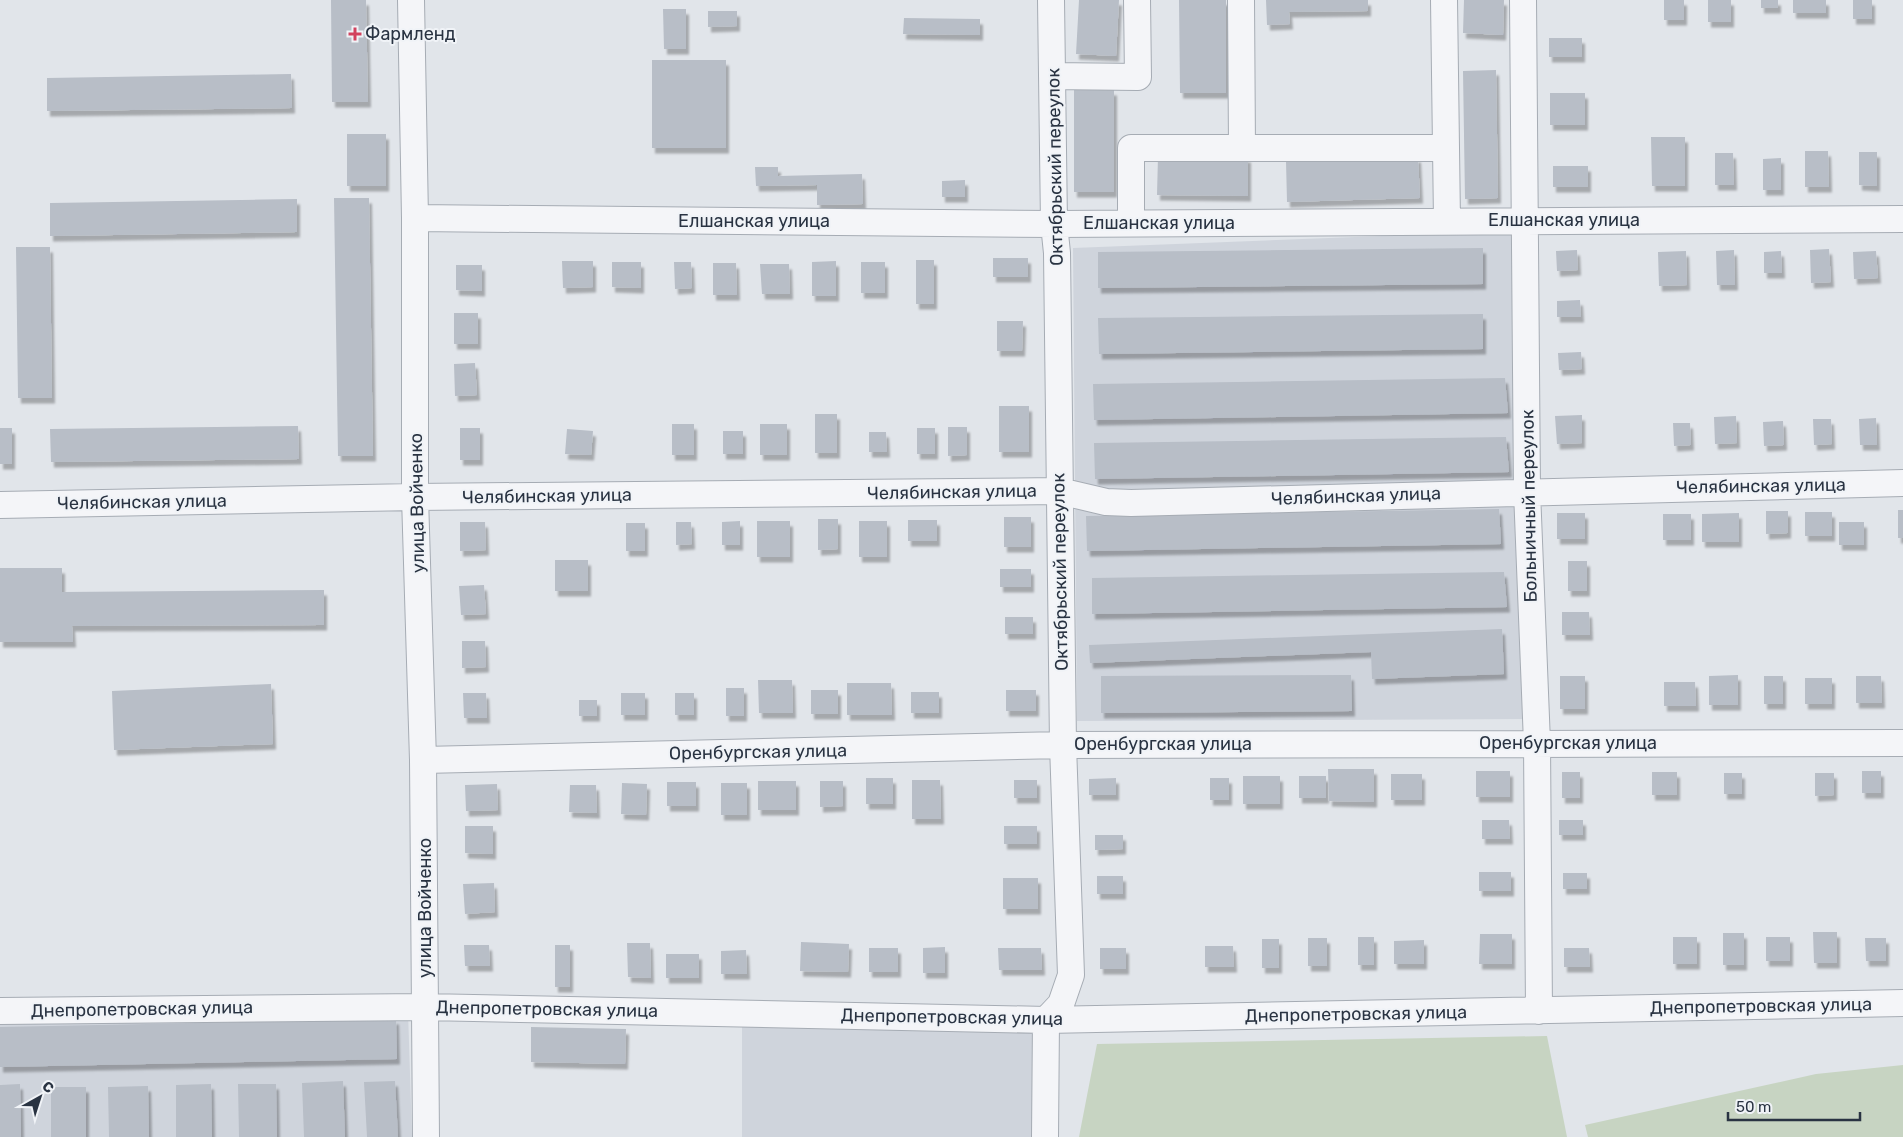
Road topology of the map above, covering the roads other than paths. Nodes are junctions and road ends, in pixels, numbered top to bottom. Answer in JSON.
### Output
{"nodes":[{"id":1,"x":411,"y":0,"type":"edge"},
{"id":2,"x":1051,"y":0,"type":"edge"},
{"id":3,"x":1137,"y":0,"type":"edge"},
{"id":4,"x":1241,"y":0,"type":"edge"},
{"id":5,"x":1444,"y":0,"type":"edge"},
{"id":6,"x":1523,"y":0,"type":"edge"},
{"id":7,"x":1052,"y":76,"type":"junction"},
{"id":8,"x":1242,"y":148,"type":"junction"},
{"id":9,"x":1445,"y":148,"type":"junction"},
{"id":10,"x":416,"y":218,"type":"junction"},
{"id":11,"x":1903,"y":219,"type":"edge"},
{"id":12,"x":1525,"y":220,"type":"junction"},
{"id":13,"x":1447,"y":221,"type":"junction"},
{"id":14,"x":1131,"y":223,"type":"junction"},
{"id":15,"x":1054,"y":224,"type":"junction"},
{"id":16,"x":1903,"y":483,"type":"edge"},
{"id":17,"x":1059,"y":491,"type":"junction"},
{"id":18,"x":1527,"y":491,"type":"junction"},
{"id":19,"x":415,"y":497,"type":"junction"},
{"id":20,"x":0,"y":505,"type":"edge"},
{"id":21,"x":1537,"y":743,"type":"junction"},
{"id":22,"x":1903,"y":743,"type":"edge"},
{"id":23,"x":1063,"y":745,"type":"junction"},
{"id":24,"x":423,"y":760,"type":"junction"},
{"id":25,"x":1903,"y":1003,"type":"edge"},
{"id":26,"x":425,"y":1007,"type":"junction"},
{"id":27,"x":0,"y":1011,"type":"edge"},
{"id":28,"x":1539,"y":1011,"type":"junction"},
{"id":29,"x":1046,"y":1020,"type":"junction"},
{"id":30,"x":426,"y":1137,"type":"edge"},
{"id":31,"x":1045,"y":1137,"type":"edge"}],
"edges":[{"from":1,"to":10,"type":"street","name":"улица Войченко"},
{"from":2,"to":7,"type":"street","name":"Октябрьский переулок"},
{"from":3,"to":7,"type":"street"},
{"from":4,"to":8,"type":"street"},
{"from":5,"to":9,"type":"street"},
{"from":6,"to":12,"type":"street","name":"Больничный переулок"},
{"from":7,"to":15,"type":"street","name":"Октябрьский переулок"},
{"from":8,"to":9,"type":"street"},
{"from":8,"to":14,"type":"street"},
{"from":9,"to":13,"type":"street"},
{"from":10,"to":15,"type":"street","name":"Елшанская улица"},
{"from":10,"to":19,"type":"street","name":"улица Войченко"},
{"from":11,"to":12,"type":"street","name":"Елшанская улица"},
{"from":12,"to":13,"type":"street","name":"Елшанская улица"},
{"from":12,"to":18,"type":"street","name":"Больничный переулок"},
{"from":13,"to":14,"type":"street","name":"Елшанская улица"},
{"from":14,"to":15,"type":"street","name":"Елшанская улица"},
{"from":15,"to":17,"type":"street","name":"Октябрьский переулок"},
{"from":16,"to":18,"type":"street","name":"Челябинская улица"},
{"from":17,"to":18,"type":"street","name":"Челябинская улица"},
{"from":17,"to":19,"type":"street","name":"Челябинская улица"},
{"from":17,"to":23,"type":"street","name":"Октябрьский переулок"},
{"from":18,"to":21,"type":"street","name":"Больничный переулок"},
{"from":19,"to":20,"type":"street","name":"Челябинская улица"},
{"from":19,"to":24,"type":"street","name":"улица Войченко"},
{"from":21,"to":22,"type":"street","name":"Оренбургская улица"},
{"from":21,"to":23,"type":"street","name":"Оренбургская улица"},
{"from":21,"to":28,"type":"street","name":"Больничный переулок"},
{"from":23,"to":24,"type":"street","name":"Оренбургская улица"},
{"from":23,"to":29,"type":"street","name":"Октябрьский переулок"},
{"from":24,"to":26,"type":"street","name":"улица Войченко"},
{"from":25,"to":28,"type":"street","name":"Днепропетровская улица"},
{"from":26,"to":27,"type":"street","name":"Днепропетровская улица"},
{"from":26,"to":29,"type":"street","name":"Днепропетровская улица"},
{"from":26,"to":30,"type":"street","name":"улица Войченко"},
{"from":28,"to":29,"type":"street","name":"Днепропетровская улица"},
{"from":29,"to":31,"type":"street"}]}
